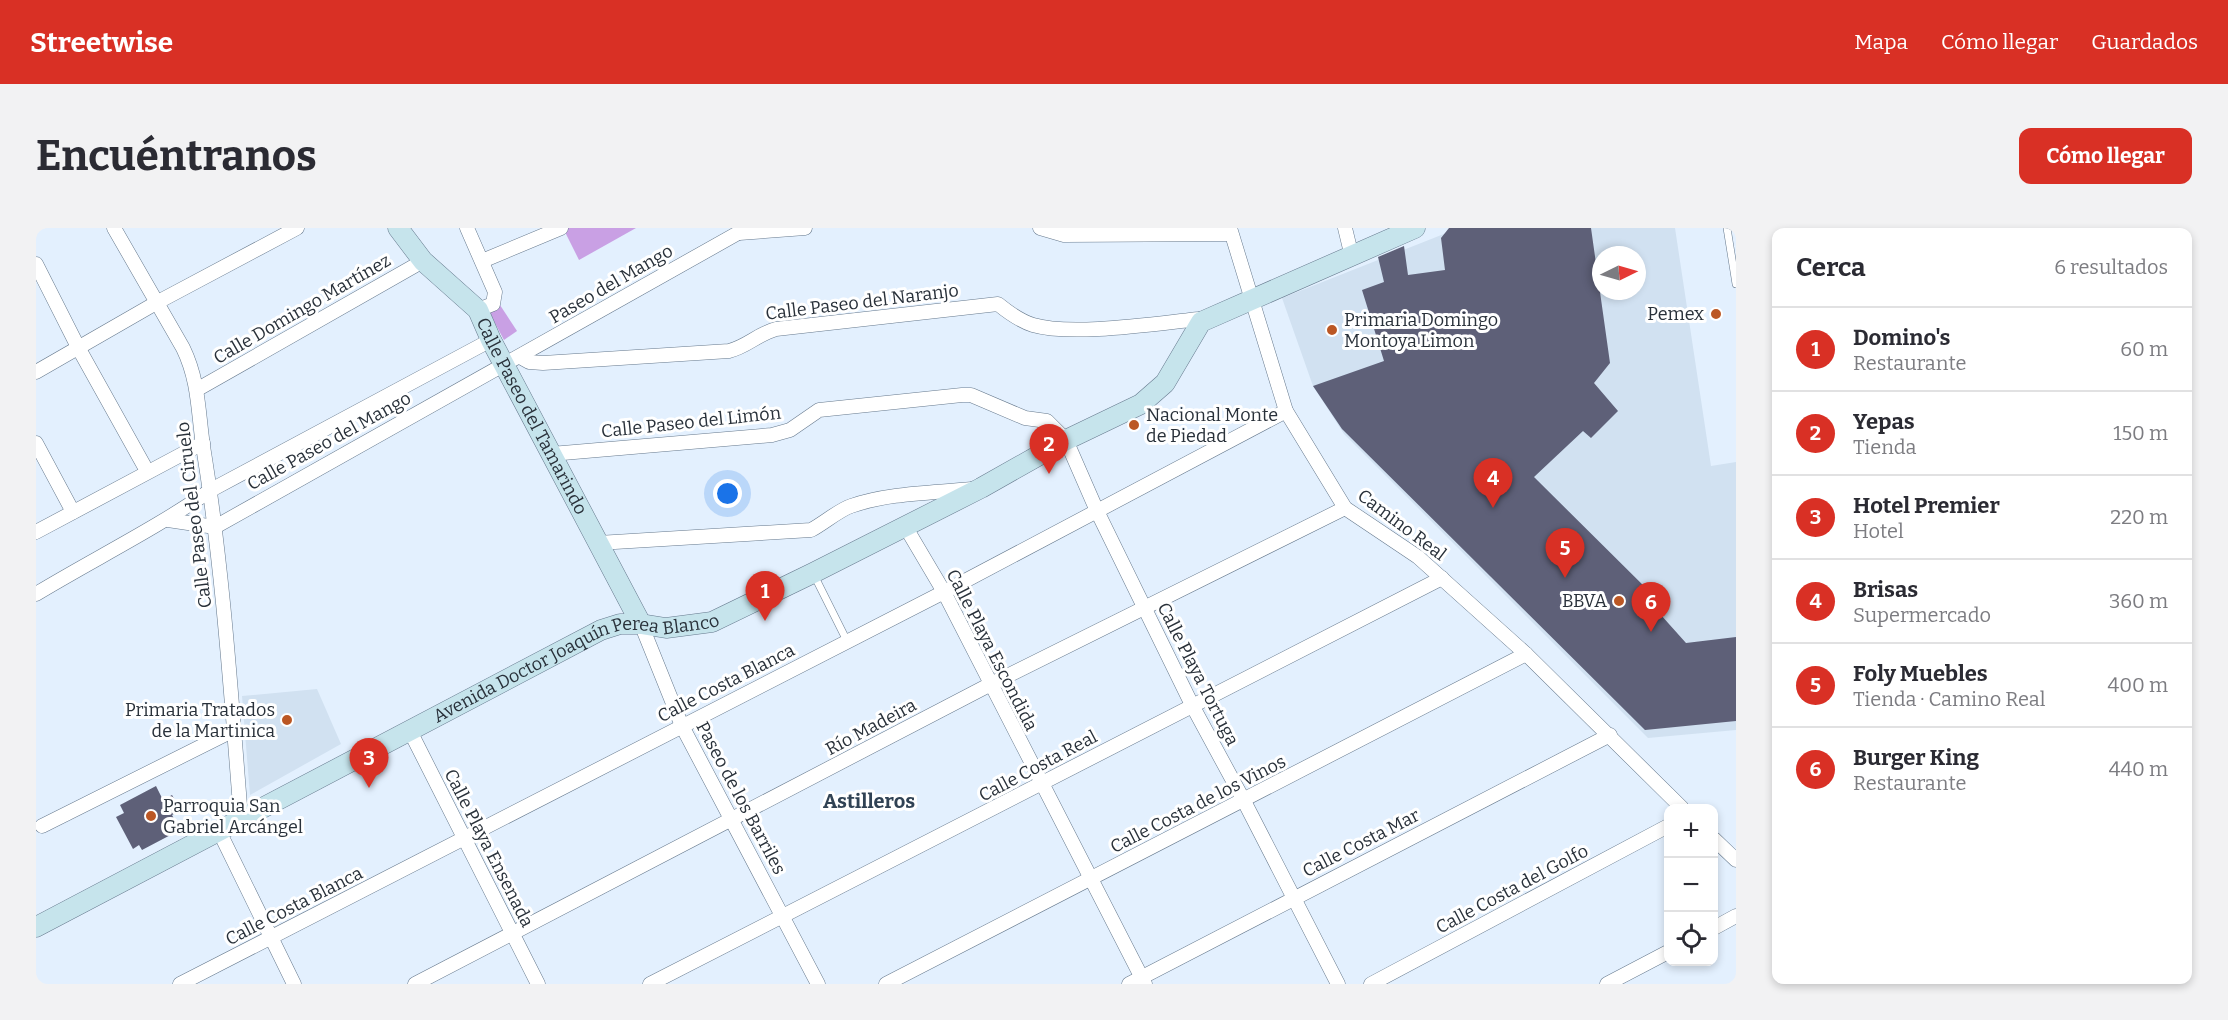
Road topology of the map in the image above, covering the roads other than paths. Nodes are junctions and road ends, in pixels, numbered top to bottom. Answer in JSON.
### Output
{"nodes":[{"id":1,"x":114,"y":228,"type":"edge"},
{"id":2,"x":297,"y":228,"type":"edge"},
{"id":3,"x":398,"y":228,"type":"edge"},
{"id":4,"x":467,"y":228,"type":"edge"},
{"id":5,"x":561,"y":228,"type":"edge"},
{"id":6,"x":805,"y":228,"type":"edge"},
{"id":7,"x":1040,"y":228,"type":"edge"},
{"id":8,"x":1346,"y":228,"type":"edge"},
{"id":9,"x":1727,"y":228,"type":"edge"},
{"id":10,"x":1405,"y":230,"type":"edge"},
{"id":11,"x":742,"y":231,"type":"edge"},
{"id":12,"x":1230,"y":231,"type":"edge"},
{"id":13,"x":1352,"y":256,"type":"junction"},
{"id":14,"x":423,"y":261,"type":"junction"},
{"id":15,"x":482,"y":261,"type":"junction"},
{"id":16,"x":37,"y":270,"type":"edge"},
{"id":17,"x":1736,"y":284,"type":"edge"},
{"id":18,"x":1252,"y":298,"type":"junction"},
{"id":19,"x":156,"y":303,"type":"junction"},
{"id":20,"x":478,"y":310,"type":"junction"},
{"id":21,"x":1209,"y":318,"type":"junction"},
{"id":22,"x":490,"y":340,"type":"junction"},
{"id":23,"x":79,"y":349,"type":"junction"},
{"id":24,"x":511,"y":360,"type":"junction"},
{"id":25,"x":36,"y":372,"type":"edge"},
{"id":26,"x":198,"y":389,"type":"junction"},
{"id":27,"x":1286,"y":411,"type":"junction"},
{"id":28,"x":1066,"y":440,"type":"junction"},
{"id":29,"x":203,"y":442,"type":"junction"},
{"id":30,"x":36,"y":443,"type":"edge"},
{"id":31,"x":551,"y":454,"type":"junction"},
{"id":32,"x":147,"y":471,"type":"junction"},
{"id":33,"x":981,"y":488,"type":"junction"},
{"id":34,"x":211,"y":490,"type":"junction"},
{"id":35,"x":1346,"y":508,"type":"junction"},
{"id":36,"x":1097,"y":511,"type":"junction"},
{"id":37,"x":73,"y":512,"type":"junction"},
{"id":38,"x":168,"y":520,"type":"junction"},
{"id":39,"x":905,"y":526,"type":"junction"},
{"id":40,"x":214,"y":527,"type":"junction"},
{"id":41,"x":36,"y":532,"type":"edge"},
{"id":42,"x":598,"y":543,"type":"junction"},
{"id":43,"x":813,"y":573,"type":"junction"},
{"id":44,"x":1442,"y":578,"type":"junction"},
{"id":45,"x":944,"y":592,"type":"junction"},
{"id":46,"x":36,"y":594,"type":"edge"},
{"id":47,"x":1144,"y":609,"type":"junction"},
{"id":48,"x":642,"y":624,"type":"junction"},
{"id":49,"x":847,"y":641,"type":"junction"},
{"id":50,"x":1527,"y":654,"type":"junction"},
{"id":51,"x":991,"y":684,"type":"junction"},
{"id":52,"x":1192,"y":705,"type":"junction"},
{"id":53,"x":682,"y":726,"type":"junction"},
{"id":54,"x":409,"y":729,"type":"junction"},
{"id":55,"x":234,"y":730,"type":"junction"},
{"id":56,"x":1610,"y":735,"type":"junction"},
{"id":57,"x":1040,"y":786,"type":"junction"},
{"id":58,"x":1244,"y":801,"type":"junction"},
{"id":59,"x":1678,"y":804,"type":"edge"},
{"id":60,"x":241,"y":818,"type":"junction"},
{"id":61,"x":731,"y":821,"type":"junction"},
{"id":62,"x":42,"y":826,"type":"dead end"},
{"id":63,"x":1664,"y":828,"type":"edge"},
{"id":64,"x":219,"y":831,"type":"junction"},
{"id":65,"x":463,"y":839,"type":"junction"},
{"id":66,"x":1718,"y":844,"type":"edge"},
{"id":67,"x":1736,"y":860,"type":"edge"},
{"id":68,"x":1091,"y":879,"type":"junction"},
{"id":69,"x":1295,"y":898,"type":"junction"},
{"id":70,"x":783,"y":916,"type":"junction"},
{"id":71,"x":1736,"y":916,"type":"edge"},
{"id":72,"x":1718,"y":925,"type":"edge"},
{"id":73,"x":36,"y":927,"type":"edge"},
{"id":74,"x":513,"y":935,"type":"junction"},
{"id":75,"x":269,"y":938,"type":"junction"},
{"id":76,"x":1664,"y":954,"type":"edge"},
{"id":77,"x":1138,"y":982,"type":"edge"},
{"id":78,"x":180,"y":984,"type":"edge"},
{"id":79,"x":294,"y":984,"type":"edge"},
{"id":80,"x":415,"y":984,"type":"edge"},
{"id":81,"x":538,"y":984,"type":"edge"},
{"id":82,"x":650,"y":984,"type":"edge"},
{"id":83,"x":818,"y":984,"type":"edge"},
{"id":84,"x":886,"y":984,"type":"edge"},
{"id":85,"x":1338,"y":984,"type":"edge"},
{"id":86,"x":1371,"y":984,"type":"edge"},
{"id":87,"x":1607,"y":984,"type":"edge"}],
"edges":[{"from":1,"to":19,"type":"street","name":"Calle Paseo del Ciruelo"},
{"from":2,"to":19,"type":"street"},
{"from":3,"to":14,"type":"main road","name":"Calle Paseo del Tamarindo"},
{"from":4,"to":15,"type":"street"},
{"from":5,"to":15,"type":"street"},
{"from":6,"to":11,"type":"street"},
{"from":7,"to":12,"type":"street"},
{"from":8,"to":13,"type":"street"},
{"from":9,"to":17,"type":"lane"},
{"from":10,"to":13,"type":"main road","name":"Avenida Doctor Joaquín Perea Blanco"},
{"from":11,"to":24,"type":"street","name":"Paseo del Mango"},
{"from":12,"to":18,"type":"street","name":"Camino Real"},
{"from":13,"to":18,"type":"main road","name":"Avenida Doctor Joaquín Perea Blanco"},
{"from":14,"to":20,"type":"main road","name":"Calle Paseo del Tamarindo"},
{"from":14,"to":26,"type":"street","name":"Calle Domingo Martínez"},
{"from":15,"to":20,"type":"street"},
{"from":16,"to":23,"type":"street"},
{"from":18,"to":21,"type":"main road","name":"Avenida Doctor Joaquín Perea Blanco"},
{"from":18,"to":27,"type":"street","name":"Camino Real"},
{"from":19,"to":23,"type":"street"},
{"from":19,"to":26,"type":"street","name":"Calle Paseo del Ciruelo"},
{"from":20,"to":22,"type":"main road","name":"Calle Paseo del Tamarindo"},
{"from":21,"to":24,"type":"street","name":"Calle Paseo del Naranjo"},
{"from":21,"to":28,"type":"main road","name":"Avenida Doctor Joaquín Perea Blanco"},
{"from":22,"to":24,"type":"main road","name":"Calle Paseo del Tamarindo"},
{"from":22,"to":34,"type":"street","name":"Calle Paseo del Mango"},
{"from":23,"to":25,"type":"street"},
{"from":23,"to":32,"type":"street"},
{"from":24,"to":31,"type":"main road","name":"Calle Paseo del Tamarindo"},
{"from":24,"to":40,"type":"street","name":"Calle Paseo del Mango"},
{"from":26,"to":29,"type":"street","name":"Calle Paseo del Ciruelo"},
{"from":27,"to":35,"type":"street","name":"Camino Real"},
{"from":27,"to":36,"type":"street","name":"Calle Costa Blanca"},
{"from":28,"to":31,"type":"street","name":"Calle Paseo del Limón"},
{"from":28,"to":33,"type":"main road","name":"Avenida Doctor Joaquín Perea Blanco"},
{"from":28,"to":36,"type":"street","name":"Calle Playa Tortuga"},
{"from":29,"to":32,"type":"street"},
{"from":29,"to":34,"type":"street","name":"Calle Paseo del Ciruelo"},
{"from":30,"to":37,"type":"street"},
{"from":31,"to":42,"type":"main road","name":"Calle Paseo del Tamarindo"},
{"from":32,"to":37,"type":"street"},
{"from":33,"to":39,"type":"main road","name":"Avenida Doctor Joaquín Perea Blanco"},
{"from":33,"to":42,"type":"street"},
{"from":34,"to":38,"type":"street","name":"Calle Paseo del Mango"},
{"from":34,"to":40,"type":"street","name":"Calle Paseo del Ciruelo"},
{"from":35,"to":44,"type":"street","name":"Camino Real"},
{"from":35,"to":47,"type":"street","name":"Río Madeira"},
{"from":36,"to":45,"type":"street","name":"Calle Costa Blanca"},
{"from":36,"to":47,"type":"street","name":"Calle Playa Tortuga"},
{"from":37,"to":41,"type":"street"},
{"from":38,"to":40,"type":"street"},
{"from":38,"to":46,"type":"street","name":"Calle Paseo del Mango"},
{"from":39,"to":43,"type":"main road","name":"Avenida Doctor Joaquín Perea Blanco"},
{"from":39,"to":45,"type":"street","name":"Calle Playa Escondida"},
{"from":40,"to":55,"type":"street","name":"Calle Paseo del Ciruelo"},
{"from":42,"to":48,"type":"main road","name":"Calle Paseo del Tamarindo"},
{"from":43,"to":48,"type":"main road","name":"Avenida Doctor Joaquín Perea Blanco"},
{"from":43,"to":49,"type":"lane"},
{"from":44,"to":50,"type":"street","name":"Camino Real"},
{"from":44,"to":52,"type":"street","name":"Calle Costa Real"},
{"from":45,"to":49,"type":"street","name":"Calle Costa Blanca"},
{"from":45,"to":51,"type":"street","name":"Calle Playa Escondida"},
{"from":47,"to":51,"type":"street","name":"Río Madeira"},
{"from":47,"to":52,"type":"street","name":"Calle Playa Tortuga"},
{"from":48,"to":53,"type":"street","name":"Paseo de los Barriles"},
{"from":48,"to":54,"type":"main road","name":"Avenida Doctor Joaquín Perea Blanco"},
{"from":49,"to":53,"type":"street","name":"Calle Costa Blanca"},
{"from":50,"to":56,"type":"street","name":"Camino Real"},
{"from":50,"to":58,"type":"street","name":"Calle Costa de los Vinos"},
{"from":51,"to":57,"type":"street","name":"Calle Playa Escondida"},
{"from":51,"to":61,"type":"street","name":"Río Madeira"},
{"from":52,"to":57,"type":"street","name":"Calle Costa Real"},
{"from":52,"to":58,"type":"street","name":"Calle Playa Tortuga"},
{"from":53,"to":61,"type":"street","name":"Paseo de los Barriles"},
{"from":53,"to":65,"type":"street","name":"Calle Costa Blanca"},
{"from":54,"to":60,"type":"main road","name":"Avenida Doctor Joaquín Perea Blanco"},
{"from":54,"to":65,"type":"street","name":"Calle Playa Ensenada"},
{"from":55,"to":60,"type":"street","name":"Calle Paseo del Ciruelo"},
{"from":55,"to":62,"type":"street"},
{"from":56,"to":59,"type":"street","name":"Camino Real"},
{"from":56,"to":69,"type":"street","name":"Calle Costa Mar"},
{"from":57,"to":68,"type":"street","name":"Calle Playa Escondida"},
{"from":57,"to":70,"type":"street","name":"Calle Costa Real"},
{"from":58,"to":68,"type":"street","name":"Calle Costa de los Vinos"},
{"from":58,"to":69,"type":"street","name":"Calle Playa Tortuga"},
{"from":60,"to":64,"type":"main road","name":"Avenida Doctor Joaquín Perea Blanco"},
{"from":61,"to":70,"type":"street","name":"Paseo de los Barriles"},
{"from":61,"to":74,"type":"street","name":"Río Madeira"},
{"from":63,"to":86,"type":"street","name":"Calle Costa del Golfo"},
{"from":64,"to":73,"type":"main road","name":"Avenida Doctor Joaquín Perea Blanco"},
{"from":64,"to":75,"type":"street"},
{"from":65,"to":74,"type":"street","name":"Calle Playa Ensenada"},
{"from":65,"to":75,"type":"street","name":"Calle Costa Blanca"},
{"from":66,"to":67,"type":"street"},
{"from":68,"to":77,"type":"street","name":"Calle Playa Escondida"},
{"from":68,"to":84,"type":"street","name":"Calle Costa de los Vinos"},
{"from":69,"to":77,"type":"street","name":"Calle Costa Mar"},
{"from":69,"to":85,"type":"street","name":"Calle Playa Tortuga"},
{"from":70,"to":82,"type":"street","name":"Calle Costa Real"},
{"from":70,"to":83,"type":"street","name":"Paseo de los Barriles"},
{"from":71,"to":72,"type":"street"},
{"from":74,"to":80,"type":"street","name":"Río Madeira"},
{"from":74,"to":81,"type":"street","name":"Calle Playa Ensenada"},
{"from":75,"to":78,"type":"street","name":"Calle Costa Blanca"},
{"from":75,"to":79,"type":"street"},
{"from":76,"to":87,"type":"street"}]}
